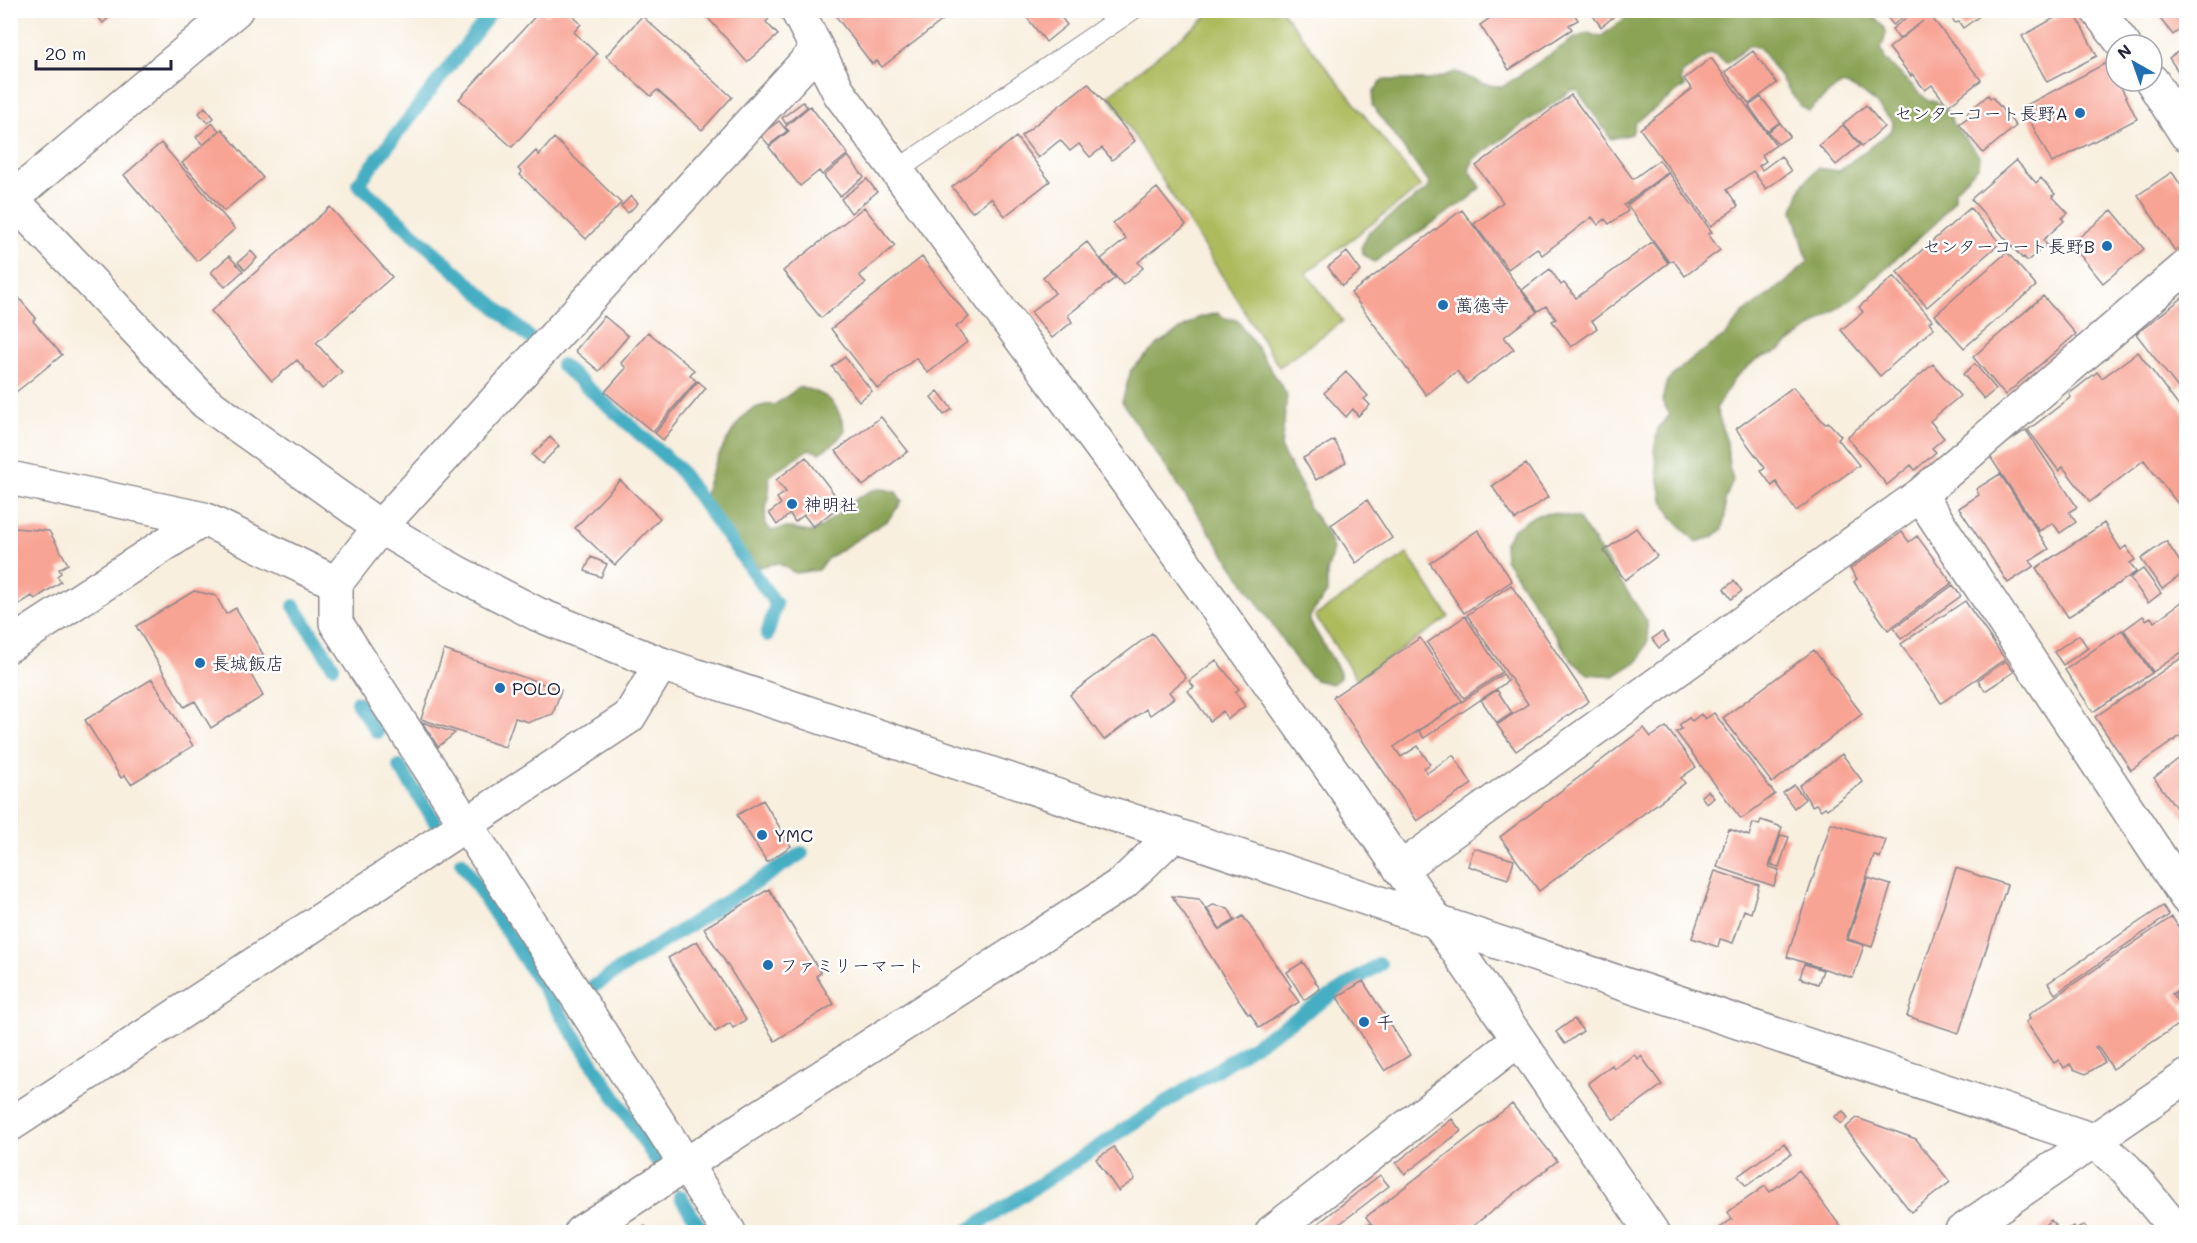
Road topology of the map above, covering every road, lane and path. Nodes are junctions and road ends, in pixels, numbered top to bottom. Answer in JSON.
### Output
{"nodes":[{"id":1,"x":236,"y":10,"type":"edge"},
{"id":2,"x":797,"y":10,"type":"edge"},
{"id":3,"x":1132,"y":10,"type":"edge"},
{"id":4,"x":2097,"y":10,"type":"edge"},
{"id":5,"x":2115,"y":33,"type":"edge"},
{"id":6,"x":816,"y":51,"type":"junction"},
{"id":7,"x":2160,"y":93,"type":"edge"},
{"id":8,"x":2187,"y":134,"type":"edge"},
{"id":9,"x":896,"y":171,"type":"junction"},
{"id":10,"x":11,"y":198,"type":"edge"},
{"id":11,"x":2187,"y":267,"type":"edge"},
{"id":12,"x":10,"y":478,"type":"edge"},
{"id":13,"x":1920,"y":495,"type":"junction"},
{"id":14,"x":204,"y":519,"type":"junction"},
{"id":15,"x":380,"y":527,"type":"junction"},
{"id":16,"x":336,"y":583,"type":"junction"},
{"id":17,"x":10,"y":645,"type":"edge"},
{"id":18,"x":661,"y":664,"type":"junction"},
{"id":19,"x":466,"y":825,"type":"junction"},
{"id":20,"x":1174,"y":834,"type":"junction"},
{"id":21,"x":1400,"y":868,"type":"junction"},
{"id":22,"x":2187,"y":897,"type":"edge"},
{"id":23,"x":1437,"y":921,"type":"junction"},
{"id":24,"x":1518,"y":1040,"type":"junction"},
{"id":25,"x":2187,"y":1077,"type":"edge"},
{"id":26,"x":10,"y":1125,"type":"edge"},
{"id":27,"x":2092,"y":1140,"type":"junction"},
{"id":28,"x":685,"y":1165,"type":"junction"},
{"id":29,"x":581,"y":1233,"type":"edge"},
{"id":30,"x":729,"y":1233,"type":"edge"},
{"id":31,"x":1272,"y":1233,"type":"edge"},
{"id":32,"x":1652,"y":1233,"type":"edge"},
{"id":33,"x":1961,"y":1233,"type":"edge"},
{"id":34,"x":2178,"y":1233,"type":"edge"}],
"edges":[{"from":1,"to":10,"type":"street"},
{"from":2,"to":6,"type":"street"},
{"from":3,"to":9,"type":"lane"},
{"from":4,"to":5,"type":"street"},
{"from":6,"to":9,"type":"street"},
{"from":6,"to":15,"type":"street"},
{"from":7,"to":8,"type":"street"},
{"from":9,"to":21,"type":"street"},
{"from":10,"to":15,"type":"street"},
{"from":11,"to":13,"type":"street"},
{"from":12,"to":14,"type":"street"},
{"from":13,"to":21,"type":"street"},
{"from":13,"to":22,"type":"street"},
{"from":14,"to":16,"type":"street"},
{"from":14,"to":17,"type":"street"},
{"from":15,"to":16,"type":"street"},
{"from":15,"to":18,"type":"street"},
{"from":16,"to":19,"type":"street"},
{"from":18,"to":19,"type":"street"},
{"from":18,"to":20,"type":"street"},
{"from":19,"to":26,"type":"street"},
{"from":19,"to":28,"type":"street"},
{"from":20,"to":23,"type":"street"},
{"from":20,"to":28,"type":"street"},
{"from":21,"to":23,"type":"street"},
{"from":23,"to":24,"type":"street"},
{"from":23,"to":27,"type":"street"},
{"from":24,"to":31,"type":"street"},
{"from":24,"to":32,"type":"street"},
{"from":25,"to":27,"type":"street"},
{"from":27,"to":33,"type":"street"},
{"from":27,"to":34,"type":"street"},
{"from":28,"to":29,"type":"street"},
{"from":28,"to":30,"type":"street"}]}
